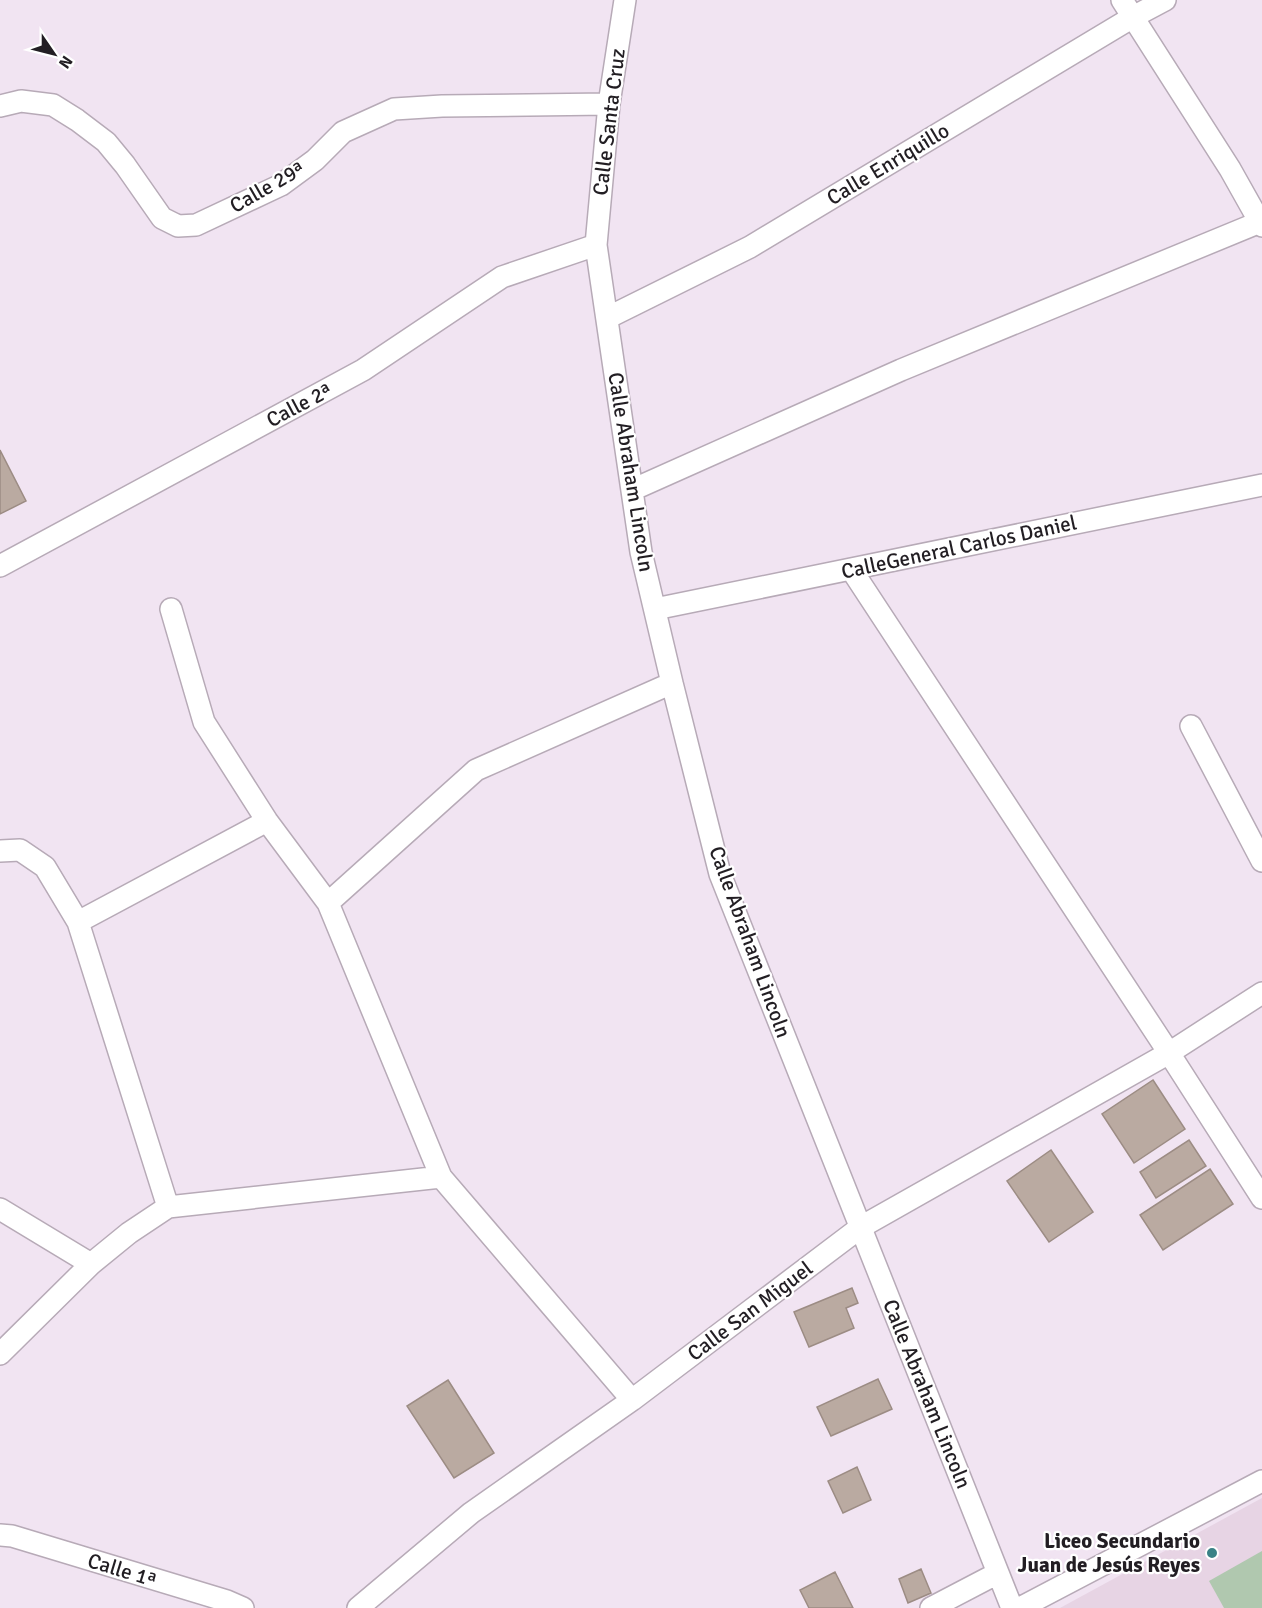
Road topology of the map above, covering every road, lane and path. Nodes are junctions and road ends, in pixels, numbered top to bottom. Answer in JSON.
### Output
{"nodes":[{"id":1,"x":625,"y":0,"type":"edge"},
{"id":2,"x":1165,"y":0,"type":"edge"},
{"id":3,"x":1128,"y":8,"type":"edge"},
{"id":4,"x":609,"y":104,"type":"junction"},
{"id":5,"x":0,"y":106,"type":"edge"},
{"id":6,"x":1261,"y":224,"type":"edge"},
{"id":7,"x":596,"y":245,"type":"junction"},
{"id":8,"x":607,"y":318,"type":"junction"},
{"id":9,"x":1262,"y":484,"type":"edge"},
{"id":10,"x":632,"y":490,"type":"junction"},
{"id":11,"x":0,"y":566,"type":"edge"},
{"id":12,"x":851,"y":569,"type":"junction"},
{"id":13,"x":171,"y":609,"type":"dead end"},
{"id":14,"x":655,"y":609,"type":"junction"},
{"id":15,"x":672,"y":683,"type":"junction"},
{"id":16,"x":1191,"y":726,"type":"dead end"},
{"id":17,"x":267,"y":821,"type":"junction"},
{"id":18,"x":0,"y":851,"type":"edge"},
{"id":19,"x":1262,"y":861,"type":"edge"},
{"id":20,"x":328,"y":903,"type":"junction"},
{"id":21,"x":78,"y":922,"type":"junction"},
{"id":22,"x":1262,"y":993,"type":"edge"},
{"id":23,"x":1169,"y":1053,"type":"junction"},
{"id":24,"x":441,"y":1178,"type":"junction"},
{"id":25,"x":1262,"y":1198,"type":"edge"},
{"id":26,"x":168,"y":1208,"type":"junction"},
{"id":27,"x":0,"y":1209,"type":"edge"},
{"id":28,"x":861,"y":1227,"type":"junction"},
{"id":29,"x":91,"y":1264,"type":"junction"},
{"id":30,"x":0,"y":1354,"type":"edge"},
{"id":31,"x":632,"y":1400,"type":"junction"},
{"id":32,"x":1262,"y":1481,"type":"edge"},
{"id":33,"x":0,"y":1535,"type":"edge"},
{"id":34,"x":998,"y":1573,"type":"junction"},
{"id":35,"x":243,"y":1608,"type":"edge"},
{"id":36,"x":358,"y":1608,"type":"edge"},
{"id":37,"x":931,"y":1608,"type":"edge"},
{"id":38,"x":1012,"y":1608,"type":"edge"},
{"id":39,"x":1020,"y":1608,"type":"edge"}],
"edges":[{"from":1,"to":4,"type":"street","name":"Calle Santa Cruz"},
{"from":2,"to":3,"type":"street","name":"Calle Enriquillo"},
{"from":3,"to":6,"type":"street"},
{"from":3,"to":8,"type":"street","name":"Calle Enriquillo"},
{"from":4,"to":5,"type":"street","name":"Calle 29ª"},
{"from":4,"to":7,"type":"street","name":"Calle Santa Cruz"},
{"from":6,"to":10,"type":"street"},
{"from":7,"to":8,"type":"street","name":"Calle Abraham Lincoln"},
{"from":7,"to":11,"type":"street","name":"Calle 2ª"},
{"from":8,"to":10,"type":"street","name":"Calle Abraham Lincoln"},
{"from":9,"to":12,"type":"street","name":"CalleGeneral Carlos Daniel"},
{"from":10,"to":14,"type":"street","name":"Calle Abraham Lincoln"},
{"from":12,"to":14,"type":"street","name":"CalleGeneral Carlos Daniel"},
{"from":12,"to":23,"type":"street"},
{"from":13,"to":17,"type":"street"},
{"from":14,"to":15,"type":"street","name":"Calle Abraham Lincoln"},
{"from":15,"to":20,"type":"street"},
{"from":15,"to":28,"type":"street","name":"Calle Abraham Lincoln"},
{"from":16,"to":19,"type":"street"},
{"from":17,"to":20,"type":"street"},
{"from":17,"to":21,"type":"street"},
{"from":18,"to":21,"type":"street"},
{"from":20,"to":24,"type":"street"},
{"from":21,"to":26,"type":"street"},
{"from":22,"to":23,"type":"street","name":"Calle San Miguel"},
{"from":23,"to":25,"type":"street"},
{"from":23,"to":28,"type":"street","name":"Calle San Miguel"},
{"from":24,"to":26,"type":"street"},
{"from":24,"to":31,"type":"street"},
{"from":26,"to":29,"type":"street"},
{"from":27,"to":29,"type":"street"},
{"from":28,"to":31,"type":"street","name":"Calle San Miguel"},
{"from":28,"to":34,"type":"street","name":"Calle Abraham Lincoln"},
{"from":29,"to":30,"type":"street"},
{"from":31,"to":36,"type":"street","name":"Calle San Miguel"},
{"from":32,"to":39,"type":"street"},
{"from":33,"to":35,"type":"street","name":"Calle 1ª"},
{"from":34,"to":37,"type":"street"},
{"from":34,"to":38,"type":"street","name":"Calle Abraham Lincoln"}]}
